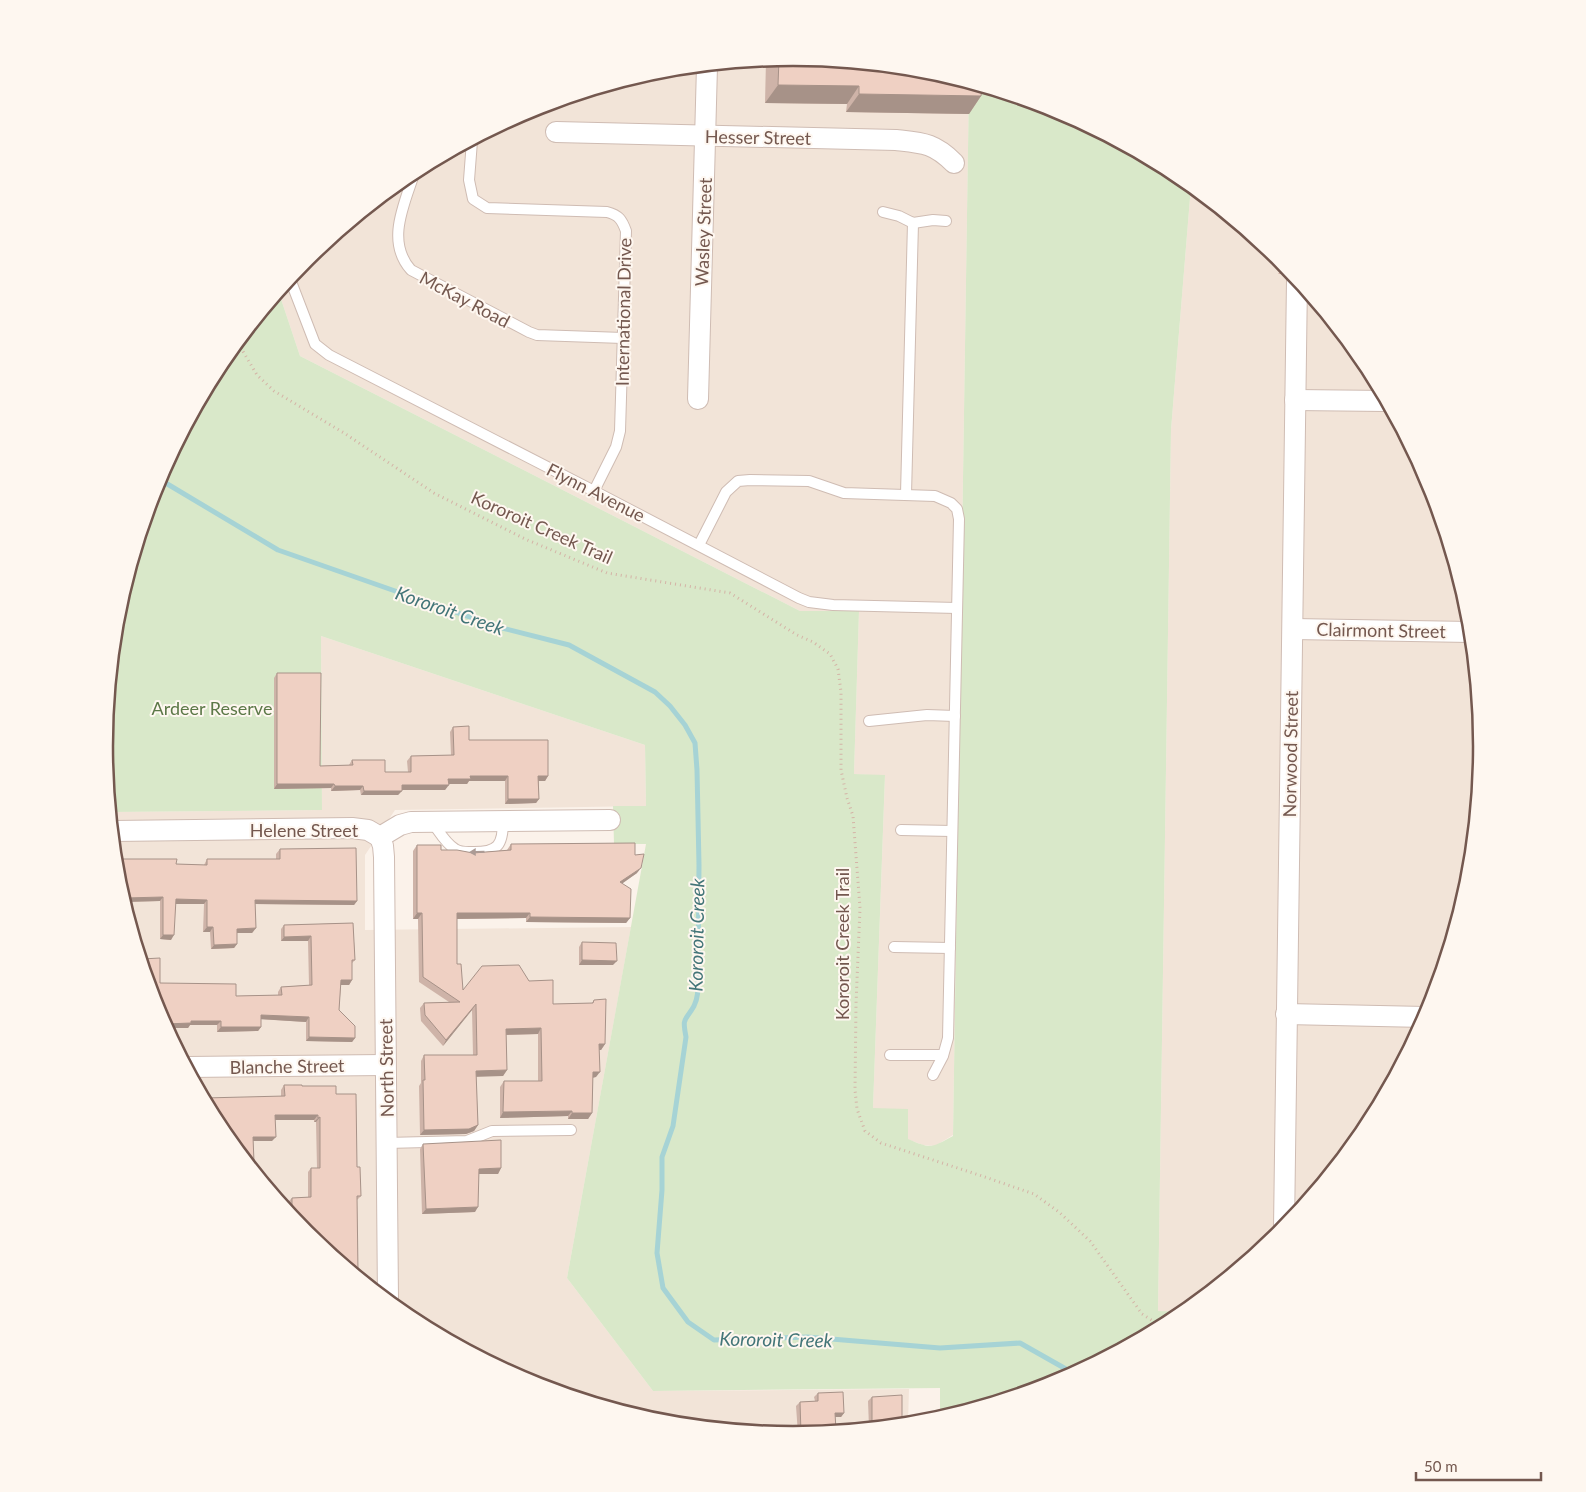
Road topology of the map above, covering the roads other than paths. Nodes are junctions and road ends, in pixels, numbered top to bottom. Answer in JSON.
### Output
{"nodes":[{"id":1,"x":708,"y":72,"type":"edge"},
{"id":2,"x":556,"y":132,"type":"dead end"},
{"id":3,"x":706,"y":136,"type":"junction"},
{"id":4,"x":472,"y":147,"type":"edge"},
{"id":5,"x":954,"y":163,"type":"dead end"},
{"id":6,"x":411,"y":184,"type":"edge"},
{"id":7,"x":883,"y":212,"type":"dead end"},
{"id":8,"x":946,"y":220,"type":"dead end"},
{"id":9,"x":913,"y":223,"type":"junction"},
{"id":10,"x":293,"y":286,"type":"edge"},
{"id":11,"x":1297,"y":290,"type":"edge"},
{"id":12,"x":623,"y":338,"type":"junction"},
{"id":13,"x":698,"y":399,"type":"dead end"},
{"id":14,"x":1295,"y":400,"type":"junction"},
{"id":15,"x":1379,"y":401,"type":"edge"},
{"id":16,"x":594,"y":491,"type":"junction"},
{"id":17,"x":906,"y":494,"type":"junction"},
{"id":18,"x":699,"y":545,"type":"junction"},
{"id":19,"x":957,"y":608,"type":"junction"},
{"id":20,"x":1293,"y":629,"type":"junction"},
{"id":21,"x":1463,"y":632,"type":"edge"},
{"id":22,"x":954,"y":716,"type":"junction"},
{"id":23,"x":868,"y":721,"type":"dead end"},
{"id":24,"x":610,"y":820,"type":"dead end"},
{"id":25,"x":503,"y":821,"type":"junction"},
{"id":26,"x":432,"y":822,"type":"junction"},
{"id":27,"x":901,"y":830,"type":"dead end"},
{"id":28,"x":119,"y":831,"type":"edge"},
{"id":29,"x":952,"y":831,"type":"junction"},
{"id":30,"x":380,"y":837,"type":"junction"},
{"id":31,"x":894,"y":947,"type":"dead end"},
{"id":32,"x":950,"y":948,"type":"junction"},
{"id":33,"x":1286,"y":1014,"type":"junction"},
{"id":34,"x":1416,"y":1017,"type":"edge"},
{"id":35,"x":890,"y":1055,"type":"dead end"},
{"id":36,"x":943,"y":1055,"type":"junction"},
{"id":37,"x":385,"y":1065,"type":"junction"},
{"id":38,"x":194,"y":1067,"type":"edge"},
{"id":39,"x":933,"y":1074,"type":"dead end"},
{"id":40,"x":571,"y":1130,"type":"dead end"},
{"id":41,"x":386,"y":1143,"type":"junction"},
{"id":42,"x":1284,"y":1216,"type":"edge"},
{"id":43,"x":388,"y":1291,"type":"edge"}],
"edges":[{"from":1,"to":3,"type":"street","name":"Wasley Street"},
{"from":2,"to":3,"type":"street","name":"Hesser Street"},
{"from":3,"to":5,"type":"street","name":"Hesser Street"},
{"from":3,"to":13,"type":"street","name":"Wasley Street"},
{"from":4,"to":12,"type":"lane","name":"International Drive"},
{"from":6,"to":12,"type":"lane","name":"McKay Road"},
{"from":7,"to":9,"type":"lane"},
{"from":8,"to":9,"type":"lane"},
{"from":9,"to":17,"type":"lane"},
{"from":10,"to":16,"type":"lane","name":"Flynn Avenue"},
{"from":11,"to":14,"type":"street","name":"Norwood Street"},
{"from":12,"to":16,"type":"lane","name":"International Drive"},
{"from":14,"to":15,"type":"street"},
{"from":14,"to":20,"type":"street","name":"Norwood Street"},
{"from":16,"to":18,"type":"lane","name":"Flynn Avenue"},
{"from":17,"to":18,"type":"lane"},
{"from":17,"to":19,"type":"lane"},
{"from":18,"to":19,"type":"lane","name":"Flynn Avenue"},
{"from":19,"to":22,"type":"lane"},
{"from":20,"to":21,"type":"street","name":"Clairmont Street"},
{"from":20,"to":33,"type":"street","name":"Norwood Street"},
{"from":22,"to":23,"type":"lane"},
{"from":22,"to":29,"type":"lane"},
{"from":24,"to":25,"type":"street","name":"Helene Street"},
{"from":25,"to":26,"type":"street","name":"Helene Street"},
{"from":25,"to":26,"type":"lane","one_way":true},
{"from":26,"to":30,"type":"street","name":"Helene Street"},
{"from":27,"to":29,"type":"lane"},
{"from":28,"to":30,"type":"street","name":"Helene Street"},
{"from":29,"to":32,"type":"lane"},
{"from":30,"to":37,"type":"street","name":"North Street"},
{"from":31,"to":32,"type":"lane"},
{"from":32,"to":36,"type":"lane"},
{"from":33,"to":34,"type":"street"},
{"from":33,"to":42,"type":"street","name":"Norwood Street"},
{"from":35,"to":36,"type":"lane"},
{"from":36,"to":39,"type":"lane"},
{"from":37,"to":38,"type":"street","name":"Blanche Street"},
{"from":37,"to":41,"type":"street","name":"North Street"},
{"from":40,"to":41,"type":"lane"},
{"from":41,"to":43,"type":"street","name":"North Street"}]}
